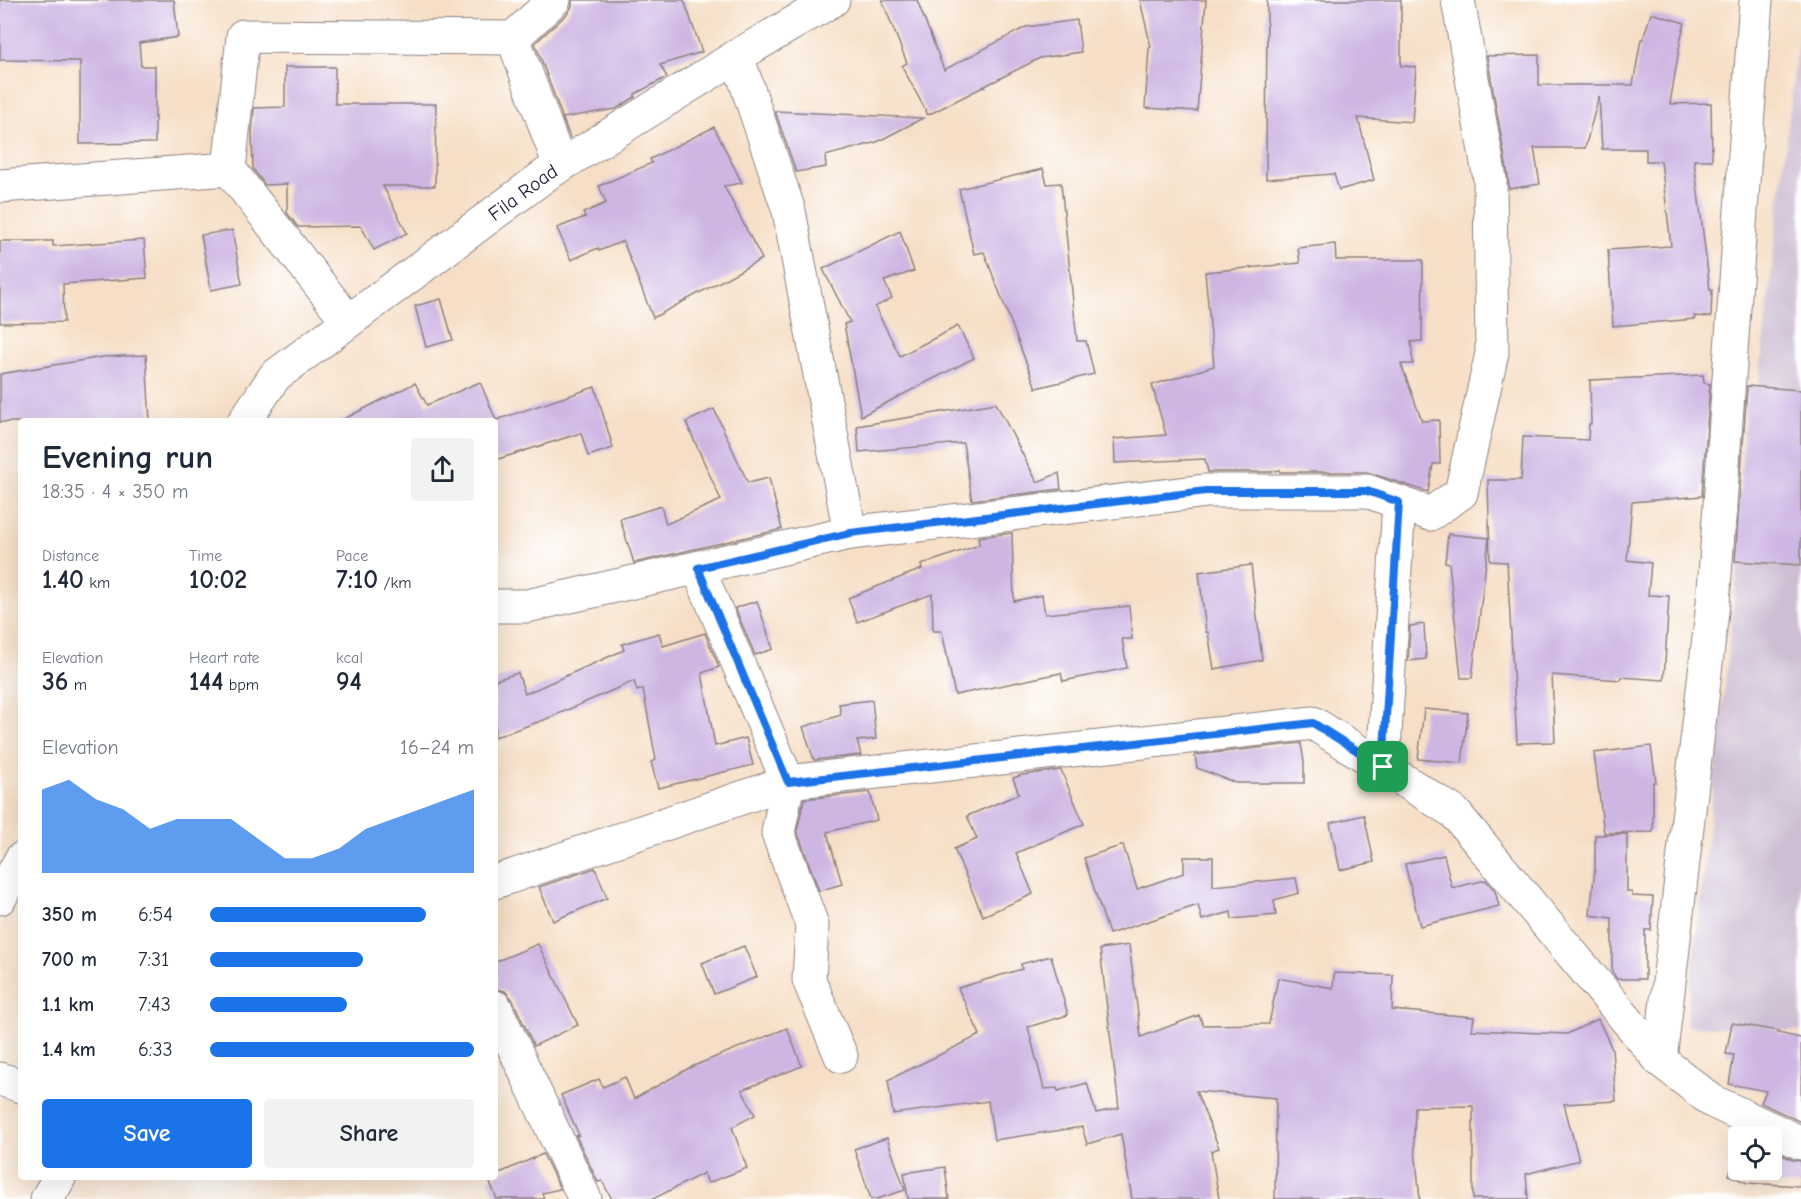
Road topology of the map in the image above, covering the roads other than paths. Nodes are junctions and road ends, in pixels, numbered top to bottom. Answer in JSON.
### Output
{"nodes":[{"id":1,"x":554,"y":0,"type":"edge"},
{"id":2,"x":833,"y":0,"type":"edge"},
{"id":3,"x":1458,"y":0,"type":"edge"},
{"id":4,"x":1756,"y":0,"type":"edge"},
{"id":5,"x":513,"y":38,"type":"junction"},
{"id":6,"x":737,"y":56,"type":"junction"},
{"id":7,"x":560,"y":165,"type":"junction"},
{"id":8,"x":229,"y":169,"type":"junction"},
{"id":9,"x":0,"y":186,"type":"edge"},
{"id":10,"x":348,"y":321,"type":"junction"},
{"id":11,"x":247,"y":418,"type":"edge"},
{"id":12,"x":1399,"y":502,"type":"junction"},
{"id":13,"x":850,"y":533,"type":"junction"},
{"id":14,"x":698,"y":568,"type":"junction"},
{"id":15,"x":498,"y":606,"type":"edge"},
{"id":16,"x":1383,"y":767,"type":"junction"},
{"id":17,"x":788,"y":782,"type":"junction"},
{"id":18,"x":18,"y":865,"type":"edge"},
{"id":19,"x":498,"y":881,"type":"edge"},
{"id":20,"x":0,"y":898,"type":"edge"},
{"id":21,"x":498,"y":1013,"type":"edge"},
{"id":22,"x":841,"y":1056,"type":"dead end"},
{"id":23,"x":1660,"y":1060,"type":"junction"},
{"id":24,"x":0,"y":1079,"type":"edge"},
{"id":25,"x":18,"y":1085,"type":"edge"},
{"id":26,"x":1801,"y":1143,"type":"edge"},
{"id":27,"x":57,"y":1180,"type":"edge"},
{"id":28,"x":47,"y":1199,"type":"edge"},
{"id":29,"x":585,"y":1199,"type":"edge"}],
"edges":[{"from":1,"to":5,"type":"street"},
{"from":2,"to":6,"type":"street","name":"Fila Road"},
{"from":3,"to":12,"type":"street"},
{"from":4,"to":23,"type":"street"},
{"from":5,"to":7,"type":"street"},
{"from":5,"to":8,"type":"street"},
{"from":6,"to":7,"type":"street","name":"Fila Road"},
{"from":6,"to":13,"type":"street"},
{"from":7,"to":10,"type":"street","name":"Fila Road"},
{"from":8,"to":9,"type":"street"},
{"from":8,"to":10,"type":"street"},
{"from":10,"to":11,"type":"street","name":"Fila Road"},
{"from":12,"to":13,"type":"street"},
{"from":12,"to":16,"type":"street"},
{"from":13,"to":14,"type":"street"},
{"from":14,"to":15,"type":"street"},
{"from":14,"to":17,"type":"street"},
{"from":16,"to":17,"type":"street"},
{"from":16,"to":23,"type":"street"},
{"from":17,"to":19,"type":"street"},
{"from":17,"to":22,"type":"street"},
{"from":18,"to":20,"type":"street"},
{"from":21,"to":29,"type":"street"},
{"from":23,"to":26,"type":"street"},
{"from":24,"to":25,"type":"street"},
{"from":27,"to":28,"type":"street"}]}
